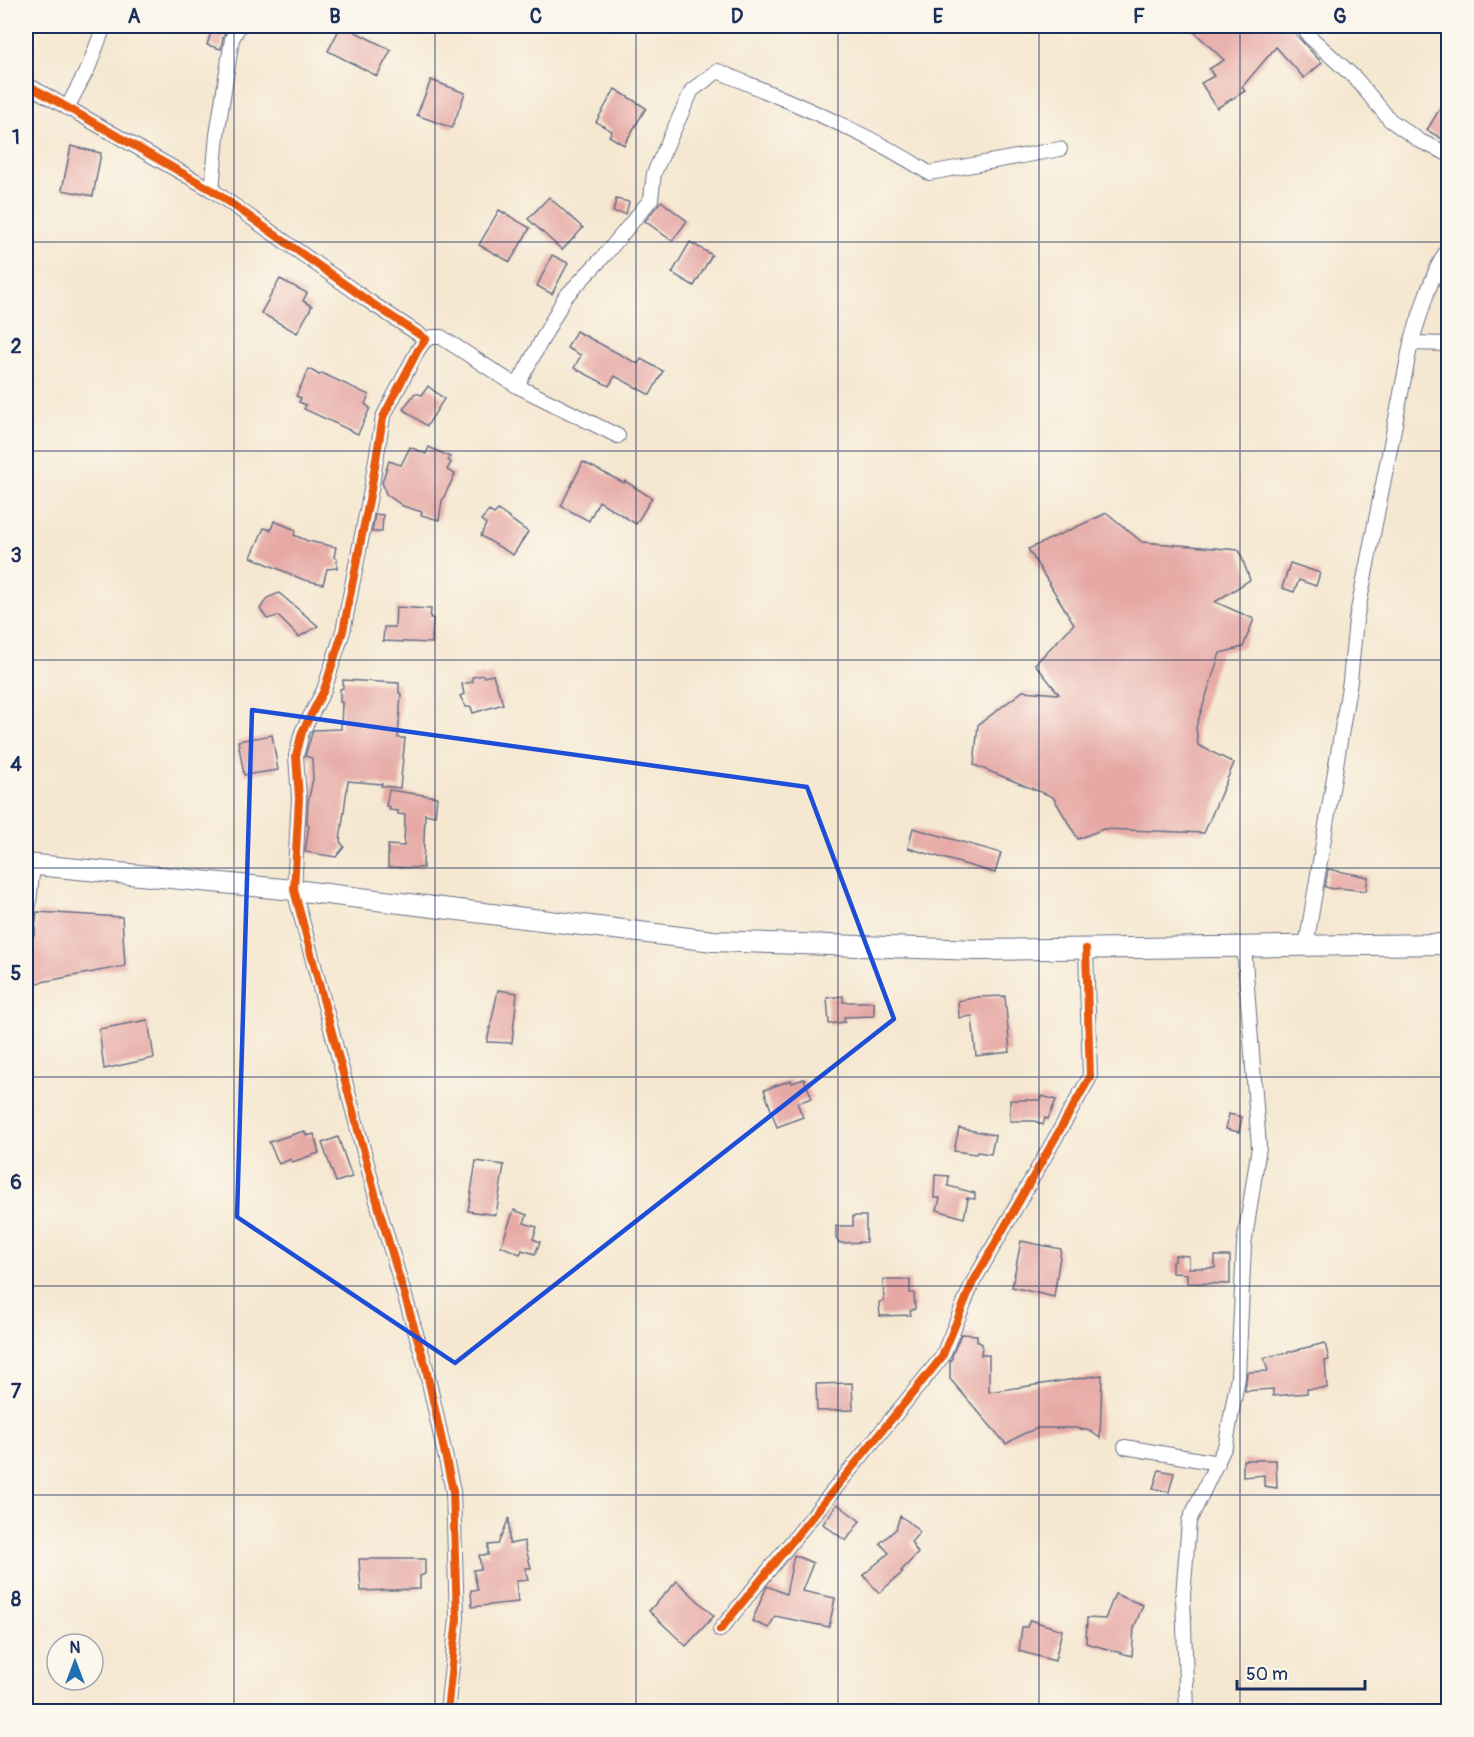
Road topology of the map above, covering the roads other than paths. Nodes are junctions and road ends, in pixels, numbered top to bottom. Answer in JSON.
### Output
{"nodes":[{"id":1,"x":104,"y":26,"type":"edge"},
{"id":2,"x":239,"y":26,"type":"edge"},
{"id":3,"x":1303,"y":26,"type":"edge"},
{"id":4,"x":26,"y":84,"type":"edge"},
{"id":5,"x":68,"y":108,"type":"junction"},
{"id":6,"x":1060,"y":149,"type":"dead end"},
{"id":7,"x":1449,"y":154,"type":"edge"},
{"id":8,"x":212,"y":190,"type":"junction"},
{"id":9,"x":1449,"y":249,"type":"edge"},
{"id":10,"x":426,"y":339,"type":"junction"},
{"id":11,"x":1411,"y":343,"type":"junction"},
{"id":12,"x":1449,"y":344,"type":"edge"},
{"id":13,"x":517,"y":386,"type":"junction"},
{"id":14,"x":618,"y":435,"type":"dead end"},
{"id":15,"x":29,"y":865,"type":"edge"},
{"id":16,"x":294,"y":890,"type":"junction"},
{"id":17,"x":26,"y":931,"type":"edge"},
{"id":18,"x":1449,"y":944,"type":"edge"},
{"id":19,"x":1306,"y":946,"type":"junction"},
{"id":20,"x":1244,"y":947,"type":"junction"},
{"id":21,"x":1086,"y":949,"type":"junction"},
{"id":22,"x":1125,"y":1447,"type":"dead end"},
{"id":23,"x":1218,"y":1463,"type":"junction"},
{"id":24,"x":720,"y":1630,"type":"dead end"},
{"id":25,"x":447,"y":1712,"type":"edge"},
{"id":26,"x":1187,"y":1712,"type":"edge"}],
"edges":[{"from":1,"to":5,"type":"street"},
{"from":2,"to":8,"type":"street"},
{"from":3,"to":7,"type":"street"},
{"from":4,"to":5,"type":"street"},
{"from":5,"to":8,"type":"street"},
{"from":6,"to":13,"type":"street"},
{"from":8,"to":10,"type":"street"},
{"from":9,"to":11,"type":"street"},
{"from":10,"to":13,"type":"street"},
{"from":10,"to":16,"type":"street"},
{"from":11,"to":12,"type":"street"},
{"from":11,"to":19,"type":"street"},
{"from":13,"to":14,"type":"street"},
{"from":15,"to":16,"type":"main road"},
{"from":15,"to":17,"type":"street"},
{"from":16,"to":21,"type":"main road"},
{"from":16,"to":25,"type":"street"},
{"from":18,"to":19,"type":"main road"},
{"from":19,"to":20,"type":"main road"},
{"from":20,"to":21,"type":"main road"},
{"from":20,"to":23,"type":"street"},
{"from":21,"to":24,"type":"street"},
{"from":22,"to":23,"type":"street"},
{"from":23,"to":26,"type":"street"}]}
